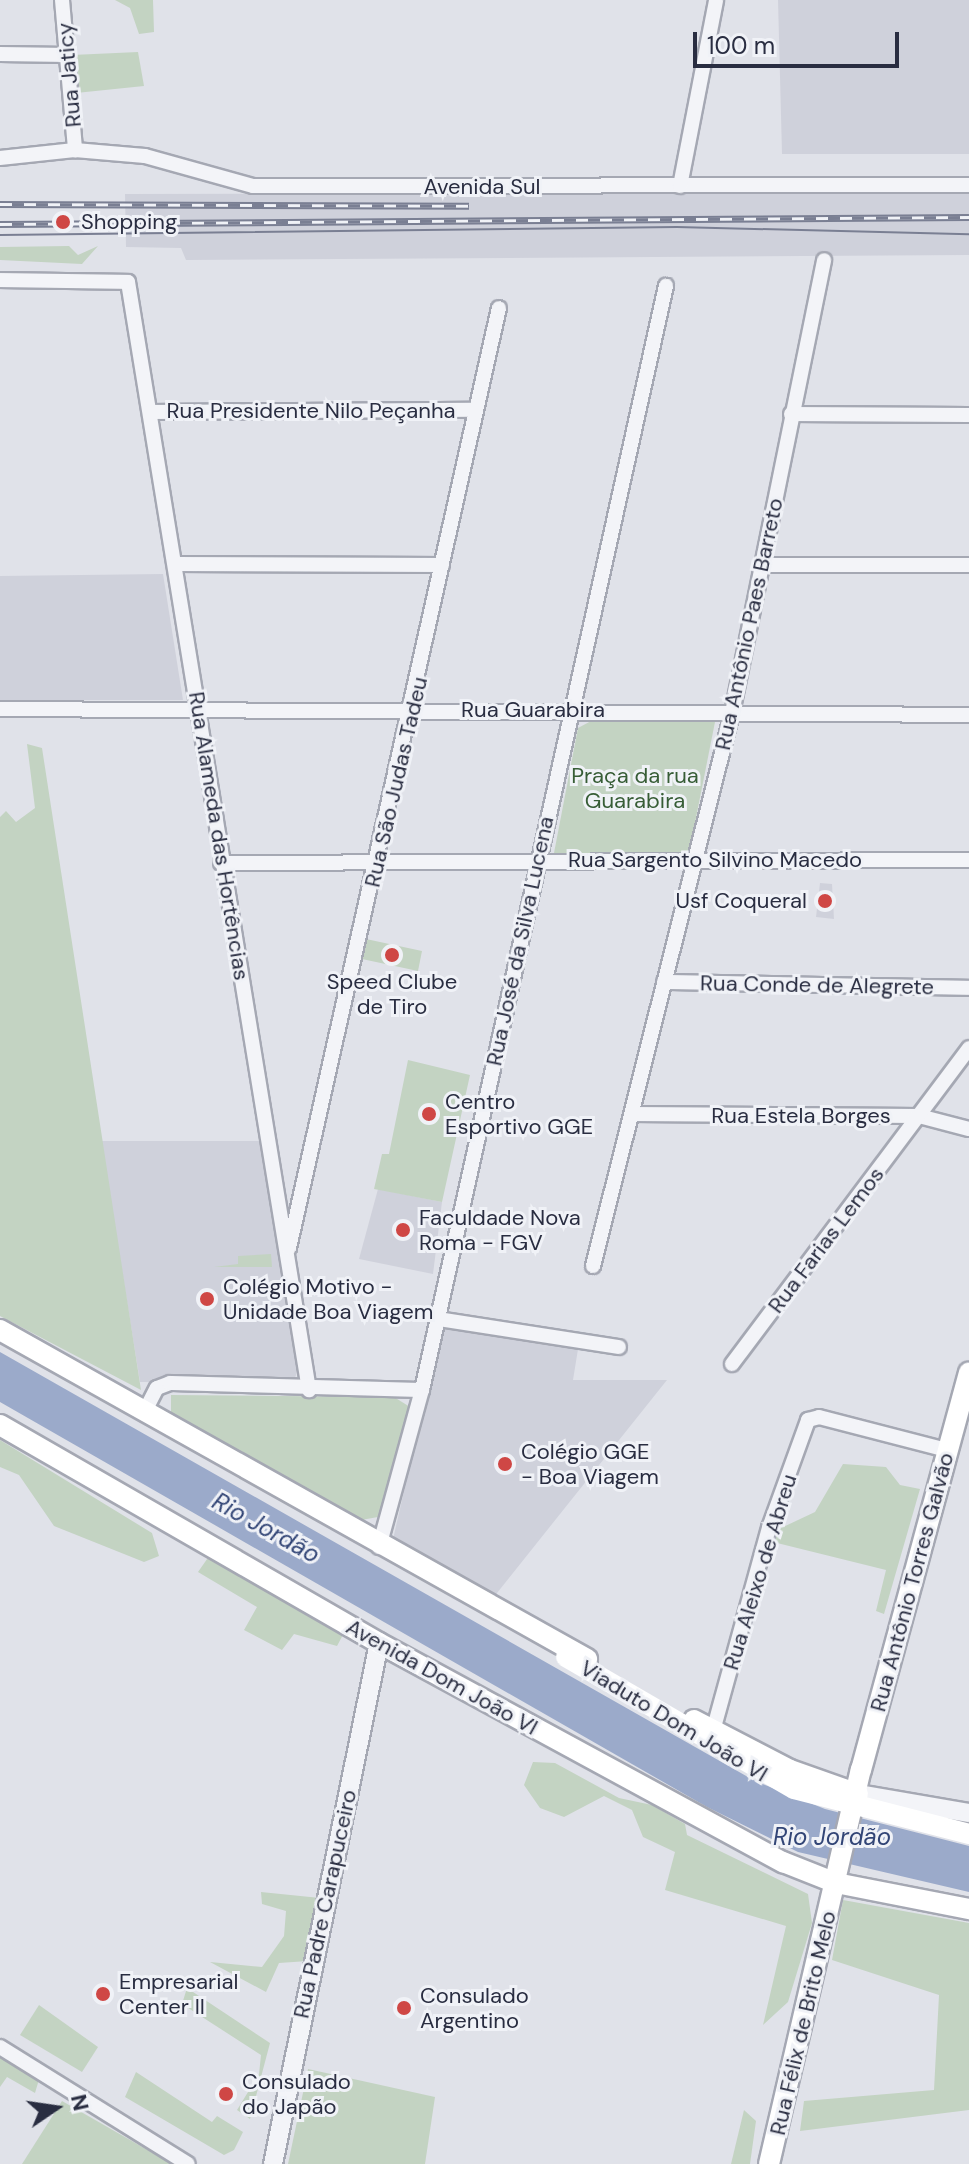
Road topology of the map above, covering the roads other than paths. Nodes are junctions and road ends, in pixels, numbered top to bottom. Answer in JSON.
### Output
{"nodes":[{"id":1,"x":62,"y":0,"type":"edge"},
{"id":2,"x":716,"y":0,"type":"edge"},
{"id":3,"x":0,"y":54,"type":"edge"},
{"id":4,"x":68,"y":55,"type":"junction"},
{"id":5,"x":75,"y":150,"type":"junction"},
{"id":6,"x":0,"y":158,"type":"edge"},
{"id":7,"x":969,"y":185,"type":"edge"},
{"id":8,"x":680,"y":186,"type":"junction"},
{"id":9,"x":824,"y":260,"type":"dead end"},
{"id":10,"x":0,"y":280,"type":"edge"},
{"id":11,"x":666,"y":286,"type":"dead end"},
{"id":12,"x":499,"y":308,"type":"dead end"},
{"id":13,"x":473,"y":410,"type":"junction"},
{"id":14,"x":150,"y":412,"type":"junction"},
{"id":15,"x":791,"y":414,"type":"junction"},
{"id":16,"x":969,"y":415,"type":"edge"},
{"id":17,"x":176,"y":564,"type":"junction"},
{"id":18,"x":442,"y":565,"type":"junction"},
{"id":19,"x":762,"y":565,"type":"junction"},
{"id":20,"x":969,"y":565,"type":"edge"},
{"id":21,"x":0,"y":709,"type":"edge"},
{"id":22,"x":570,"y":709,"type":"junction"},
{"id":23,"x":199,"y":710,"type":"junction"},
{"id":24,"x":413,"y":710,"type":"junction"},
{"id":25,"x":732,"y":713,"type":"junction"},
{"id":26,"x":969,"y":715,"type":"edge"},
{"id":27,"x":698,"y":860,"type":"junction"},
{"id":28,"x":969,"y":860,"type":"edge"},
{"id":29,"x":379,"y":861,"type":"junction"},
{"id":30,"x":537,"y":861,"type":"junction"},
{"id":31,"x":221,"y":863,"type":"junction"},
{"id":32,"x":664,"y":982,"type":"junction"},
{"id":33,"x":969,"y":988,"type":"edge"},
{"id":34,"x":969,"y":1048,"type":"edge"},
{"id":35,"x":632,"y":1114,"type":"junction"},
{"id":36,"x":919,"y":1116,"type":"junction"},
{"id":37,"x":969,"y":1129,"type":"edge"},
{"id":38,"x":287,"y":1256,"type":"junction"},
{"id":39,"x":593,"y":1266,"type":"dead end"},
{"id":40,"x":438,"y":1319,"type":"junction"},
{"id":41,"x":0,"y":1330,"type":"edge"},
{"id":42,"x":619,"y":1347,"type":"dead end"},
{"id":43,"x":732,"y":1364,"type":"dead end"},
{"id":44,"x":969,"y":1372,"type":"edge"},
{"id":45,"x":309,"y":1390,"type":"junction"},
{"id":46,"x":422,"y":1390,"type":"junction"},
{"id":47,"x":144,"y":1413,"type":"junction"},
{"id":48,"x":0,"y":1425,"type":"edge"},
{"id":49,"x":947,"y":1450,"type":"junction"},
{"id":50,"x":379,"y":1547,"type":"junction"},
{"id":51,"x":528,"y":1626,"type":"junction"},
{"id":52,"x":379,"y":1643,"type":"junction"},
{"id":53,"x":713,"y":1731,"type":"junction"},
{"id":54,"x":853,"y":1792,"type":"junction"},
{"id":55,"x":846,"y":1813,"type":"joint"},
{"id":56,"x":969,"y":1813,"type":"edge"},
{"id":57,"x":969,"y":1834,"type":"edge"},
{"id":58,"x":830,"y":1874,"type":"junction"},
{"id":59,"x":908,"y":1897,"type":"junction"},
{"id":60,"x":969,"y":1909,"type":"edge"},
{"id":61,"x":969,"y":1920,"type":"edge"},
{"id":62,"x":0,"y":2047,"type":"edge"},
{"id":63,"x":188,"y":2164,"type":"edge"},
{"id":64,"x":273,"y":2164,"type":"edge"},
{"id":65,"x":769,"y":2164,"type":"edge"}],
"edges":[{"from":1,"to":4,"type":"street","name":"Rua Jaticy"},
{"from":2,"to":8,"type":"street"},
{"from":3,"to":4,"type":"street"},
{"from":4,"to":5,"type":"street","name":"Rua Jaticy"},
{"from":5,"to":6,"type":"street","name":"Avenida Sul"},
{"from":5,"to":8,"type":"street","name":"Avenida Sul"},
{"from":7,"to":8,"type":"street","name":"Avenida Sul"},
{"from":9,"to":15,"type":"street","name":"Rua Antônio Paes Barreto"},
{"from":10,"to":14,"type":"street","name":"Rua Alameda das Hortências"},
{"from":11,"to":22,"type":"street","name":"Rua José da Silva Lucena"},
{"from":12,"to":13,"type":"street","name":"Rua São Judas Tadeu"},
{"from":13,"to":14,"type":"street","name":"Rua Presidente Nilo Peçanha"},
{"from":13,"to":18,"type":"street","name":"Rua São Judas Tadeu"},
{"from":14,"to":17,"type":"street","name":"Rua Alameda das Hortências"},
{"from":15,"to":16,"type":"street"},
{"from":15,"to":19,"type":"street","name":"Rua Antônio Paes Barreto"},
{"from":17,"to":18,"type":"street"},
{"from":17,"to":23,"type":"street","name":"Rua Alameda das Hortências"},
{"from":18,"to":24,"type":"street","name":"Rua São Judas Tadeu"},
{"from":19,"to":20,"type":"street"},
{"from":19,"to":25,"type":"street","name":"Rua Antônio Paes Barreto"},
{"from":21,"to":23,"type":"street","name":"Rua Guarabira"},
{"from":22,"to":24,"type":"street","name":"Rua Guarabira"},
{"from":22,"to":25,"type":"street","name":"Rua Guarabira"},
{"from":22,"to":30,"type":"street","name":"Rua José da Silva Lucena"},
{"from":23,"to":24,"type":"street","name":"Rua Guarabira"},
{"from":23,"to":31,"type":"street","name":"Rua Alameda das Hortências"},
{"from":24,"to":29,"type":"street","name":"Rua São Judas Tadeu"},
{"from":25,"to":26,"type":"street","name":"Rua Guarabira"},
{"from":25,"to":27,"type":"street","name":"Rua Antônio Paes Barreto"},
{"from":27,"to":28,"type":"street","name":"Rua Sargento Silvino Macedo"},
{"from":27,"to":30,"type":"street","name":"Rua Sargento Silvino Macedo"},
{"from":27,"to":32,"type":"street","name":"Rua Antônio Paes Barreto"},
{"from":29,"to":30,"type":"street","name":"Rua Sargento Silvino Macedo"},
{"from":29,"to":31,"type":"street","name":"Rua Sargento Silvino Macedo"},
{"from":29,"to":38,"type":"street","name":"Rua São Judas Tadeu"},
{"from":30,"to":40,"type":"street","name":"Rua José da Silva Lucena"},
{"from":31,"to":38,"type":"street","name":"Rua Alameda das Hortências"},
{"from":32,"to":33,"type":"street","name":"Rua Conde de Alegrete"},
{"from":32,"to":35,"type":"street","name":"Rua Antônio Paes Barreto"},
{"from":34,"to":36,"type":"street","name":"Rua Farias Lemos"},
{"from":35,"to":36,"type":"street","name":"Rua Estela Borges"},
{"from":35,"to":39,"type":"street","name":"Rua Antônio Paes Barreto"},
{"from":36,"to":37,"type":"street","name":"Rua Estela Borges"},
{"from":36,"to":43,"type":"street","name":"Rua Farias Lemos"},
{"from":38,"to":45,"type":"street","name":"Rua Alameda das Hortências"},
{"from":40,"to":42,"type":"street"},
{"from":40,"to":46,"type":"street","name":"Rua José da Silva Lucena"},
{"from":41,"to":47,"type":"main road"},
{"from":44,"to":49,"type":"main road","name":"Rua Antônio Torres Galvão"},
{"from":45,"to":46,"type":"street"},
{"from":45,"to":47,"type":"street"},
{"from":46,"to":50,"type":"street","name":"Rua José da Silva Lucena"},
{"from":47,"to":50,"type":"main road"},
{"from":48,"to":52,"type":"main road","name":"Avenida Dom João VI"},
{"from":49,"to":53,"type":"street","name":"Rua Aleixo de Abreu"},
{"from":49,"to":54,"type":"main road","name":"Rua Antônio Torres Galvão"},
{"from":50,"to":51,"type":"main road"},
{"from":51,"to":53,"type":"main road"},
{"from":51,"to":57,"type":"main road","name":"Viaduto Dom João VI","bridge":true},
{"from":52,"to":58,"type":"main road","name":"Avenida Dom João VI"},
{"from":52,"to":64,"type":"street","name":"Rua Padre Carapuceiro"},
{"from":53,"to":54,"type":"main road"},
{"from":54,"to":55,"type":"main road","name":"Rua Antônio Torres Galvão"},
{"from":54,"to":56,"type":"street"},
{"from":55,"to":58,"type":"main road","name":"Rua Félix de Brito Melo"},
{"from":58,"to":59,"type":"main road","name":"Avenida Dom João VI"},
{"from":58,"to":65,"type":"main road","name":"Rua Félix de Brito Melo"},
{"from":59,"to":60,"type":"main road"},
{"from":59,"to":61,"type":"main road"},
{"from":62,"to":63,"type":"street"}]}
